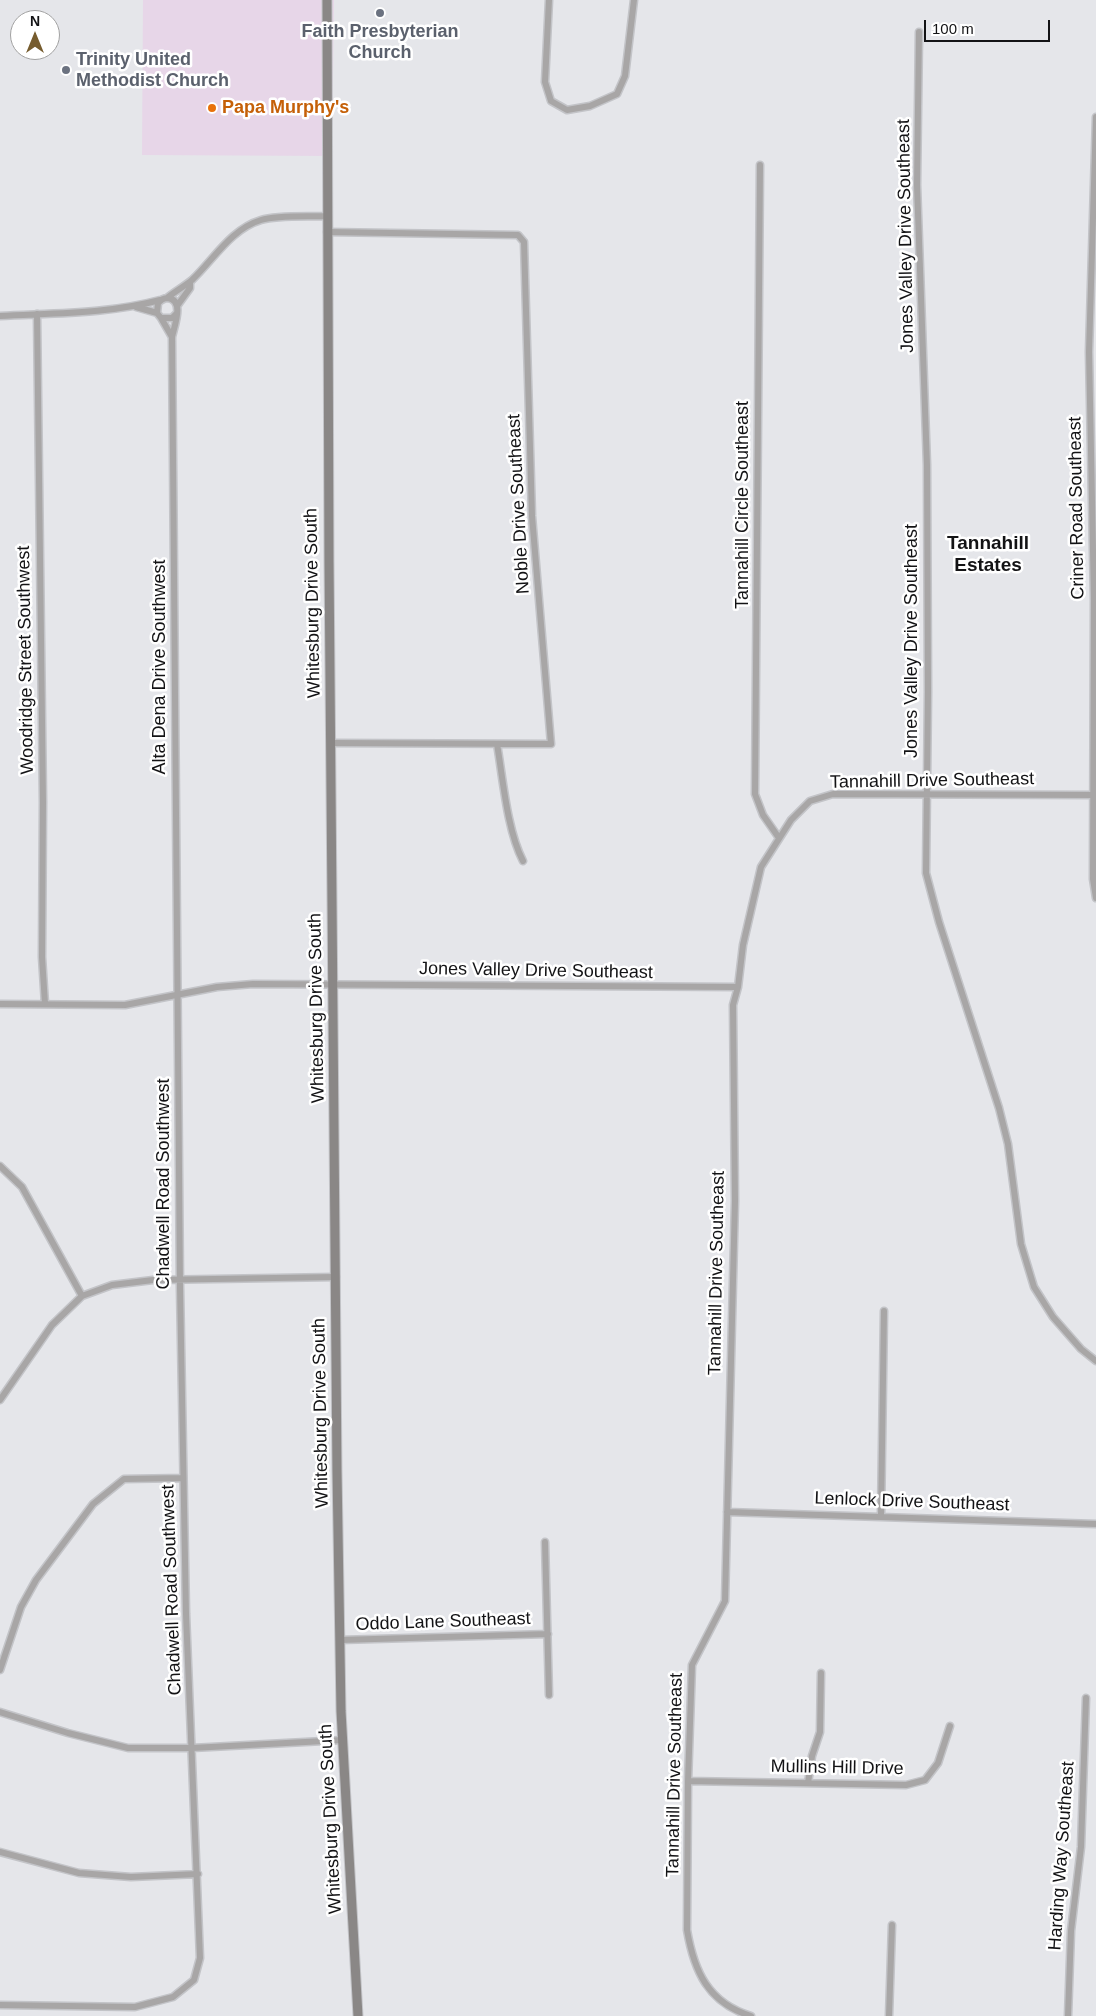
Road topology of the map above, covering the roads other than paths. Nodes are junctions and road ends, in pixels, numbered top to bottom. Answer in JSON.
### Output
{"nodes":[{"id":1,"x":327,"y":0,"type":"edge"},
{"id":2,"x":550,"y":0,"type":"edge"},
{"id":3,"x":634,"y":0,"type":"edge"},
{"id":4,"x":919,"y":32,"type":"dead end"},
{"id":5,"x":1096,"y":117,"type":"edge"},
{"id":6,"x":760,"y":165,"type":"dead end"},
{"id":7,"x":327,"y":216,"type":"junction"},
{"id":8,"x":327,"y":232,"type":"junction"},
{"id":9,"x":190,"y":282,"type":"junction"},
{"id":10,"x":163,"y":299,"type":"junction"},
{"id":11,"x":134,"y":307,"type":"junction"},
{"id":12,"x":177,"y":310,"type":"junction"},
{"id":13,"x":37,"y":314,"type":"junction"},
{"id":14,"x":159,"y":315,"type":"junction"},
{"id":15,"x":0,"y":316,"type":"edge"},
{"id":16,"x":172,"y":337,"type":"junction"},
{"id":17,"x":331,"y":743,"type":"junction"},
{"id":18,"x":497,"y":744,"type":"junction"},
{"id":19,"x":927,"y":794,"type":"junction"},
{"id":20,"x":1094,"y":795,"type":"edge"},
{"id":21,"x":779,"y":838,"type":"junction"},
{"id":22,"x":523,"y":861,"type":"dead end"},
{"id":23,"x":1096,"y":898,"type":"edge"},
{"id":24,"x":333,"y":984,"type":"junction"},
{"id":25,"x":738,"y":987,"type":"junction"},
{"id":26,"x":177,"y":996,"type":"junction"},
{"id":27,"x":0,"y":1004,"type":"edge"},
{"id":28,"x":45,"y":1004,"type":"junction"},
{"id":29,"x":0,"y":1166,"type":"edge"},
{"id":30,"x":336,"y":1277,"type":"junction"},
{"id":31,"x":180,"y":1280,"type":"junction"},
{"id":32,"x":82,"y":1296,"type":"junction"},
{"id":33,"x":884,"y":1311,"type":"dead end"},
{"id":34,"x":1096,"y":1361,"type":"edge"},
{"id":35,"x":0,"y":1400,"type":"edge"},
{"id":36,"x":183,"y":1478,"type":"junction"},
{"id":37,"x":727,"y":1512,"type":"junction"},
{"id":38,"x":881,"y":1516,"type":"junction"},
{"id":39,"x":1096,"y":1524,"type":"edge"},
{"id":40,"x":545,"y":1542,"type":"dead end"},
{"id":41,"x":548,"y":1634,"type":"junction"},
{"id":42,"x":340,"y":1640,"type":"junction"},
{"id":43,"x":0,"y":1670,"type":"edge"},
{"id":44,"x":822,"y":1673,"type":"dead end"},
{"id":45,"x":549,"y":1694,"type":"dead end"},
{"id":46,"x":1086,"y":1698,"type":"dead end"},
{"id":47,"x":0,"y":1712,"type":"edge"},
{"id":48,"x":950,"y":1726,"type":"dead end"},
{"id":49,"x":342,"y":1740,"type":"junction"},
{"id":50,"x":192,"y":1748,"type":"junction"},
{"id":51,"x":688,"y":1782,"type":"junction"},
{"id":52,"x":808,"y":1783,"type":"junction"},
{"id":53,"x":0,"y":1852,"type":"edge"},
{"id":54,"x":198,"y":1874,"type":"junction"},
{"id":55,"x":892,"y":1925,"type":"dead end"},
{"id":56,"x":0,"y":2005,"type":"edge"},
{"id":57,"x":358,"y":2016,"type":"edge"},
{"id":58,"x":751,"y":2016,"type":"edge"},
{"id":59,"x":889,"y":2016,"type":"edge"},
{"id":60,"x":1068,"y":2016,"type":"edge"}],
"edges":[{"from":1,"to":7,"type":"main road","name":"Whitesburg Drive South"},
{"from":2,"to":3,"type":"street"},
{"from":4,"to":19,"type":"street","name":"Jones Valley Drive Southeast"},
{"from":5,"to":20,"type":"street","name":"Criner Road Southeast"},
{"from":6,"to":21,"type":"street","name":"Tannahill Circle Southeast"},
{"from":7,"to":8,"type":"main road","name":"Whitesburg Drive South"},
{"from":7,"to":9,"type":"street"},
{"from":8,"to":17,"type":"main road","name":"Whitesburg Drive South"},
{"from":8,"to":18,"type":"street","name":"Noble Drive Southeast"},
{"from":9,"to":10,"type":"street"},
{"from":9,"to":12,"type":"street","name":"Alta Dena Drive Southwest"},
{"from":10,"to":11,"type":"street"},
{"from":10,"to":12,"type":"street"},
{"from":10,"to":14,"type":"street"},
{"from":11,"to":13,"type":"street"},
{"from":11,"to":14,"type":"street"},
{"from":12,"to":14,"type":"street"},
{"from":12,"to":16,"type":"street","name":"Alta Dena Drive Southwest"},
{"from":13,"to":15,"type":"street"},
{"from":13,"to":28,"type":"street","name":"Woodridge Street Southwest"},
{"from":14,"to":16,"type":"street","name":"Alta Dena Drive Southwest"},
{"from":16,"to":26,"type":"street","name":"Alta Dena Drive Southwest"},
{"from":17,"to":18,"type":"street","name":"Noble Drive Southeast"},
{"from":17,"to":24,"type":"main road","name":"Whitesburg Drive South"},
{"from":18,"to":22,"type":"street"},
{"from":19,"to":20,"type":"street","name":"Tannahill Drive Southeast"},
{"from":19,"to":21,"type":"street","name":"Tannahill Drive Southeast"},
{"from":19,"to":34,"type":"street","name":"Jones Valley Drive Southeast"},
{"from":20,"to":23,"type":"street","name":"Criner Road Southeast"},
{"from":21,"to":25,"type":"street","name":"Tannahill Drive Southeast"},
{"from":24,"to":25,"type":"street","name":"Jones Valley Drive Southeast"},
{"from":24,"to":26,"type":"street","name":"Jones Valley Drive Southeast"},
{"from":24,"to":30,"type":"main road","name":"Whitesburg Drive South"},
{"from":25,"to":37,"type":"street","name":"Tannahill Drive Southeast"},
{"from":26,"to":28,"type":"street","name":"Jones Valley Drive Southeast"},
{"from":26,"to":31,"type":"street","name":"Chadwell Road Southwest"},
{"from":27,"to":28,"type":"street","name":"Jones Valley Drive Southeast"},
{"from":29,"to":32,"type":"street"},
{"from":30,"to":31,"type":"street"},
{"from":30,"to":42,"type":"main road","name":"Whitesburg Drive South"},
{"from":31,"to":32,"type":"street"},
{"from":31,"to":36,"type":"street","name":"Chadwell Road Southwest"},
{"from":32,"to":35,"type":"street"},
{"from":33,"to":38,"type":"street"},
{"from":36,"to":43,"type":"street"},
{"from":36,"to":50,"type":"street","name":"Chadwell Road Southwest"},
{"from":37,"to":38,"type":"street","name":"Lenlock Drive Southeast"},
{"from":37,"to":51,"type":"street","name":"Tannahill Drive Southeast"},
{"from":38,"to":39,"type":"street","name":"Lenlock Drive Southeast"},
{"from":40,"to":41,"type":"street"},
{"from":41,"to":42,"type":"street","name":"Oddo Lane Southeast"},
{"from":41,"to":45,"type":"street"},
{"from":42,"to":49,"type":"main road","name":"Whitesburg Drive South"},
{"from":44,"to":52,"type":"street"},
{"from":46,"to":60,"type":"street","name":"Harding Way Southeast"},
{"from":47,"to":50,"type":"street"},
{"from":48,"to":52,"type":"street","name":"Mullins Hill Drive"},
{"from":49,"to":50,"type":"street"},
{"from":49,"to":57,"type":"main road","name":"Whitesburg Drive South"},
{"from":50,"to":54,"type":"street","name":"Chadwell Road Southwest"},
{"from":51,"to":52,"type":"street","name":"Mullins Hill Drive"},
{"from":51,"to":58,"type":"street","name":"Tannahill Drive Southeast"},
{"from":53,"to":54,"type":"street"},
{"from":54,"to":56,"type":"street","name":"Chadwell Road Southwest"},
{"from":55,"to":59,"type":"street"}]}
